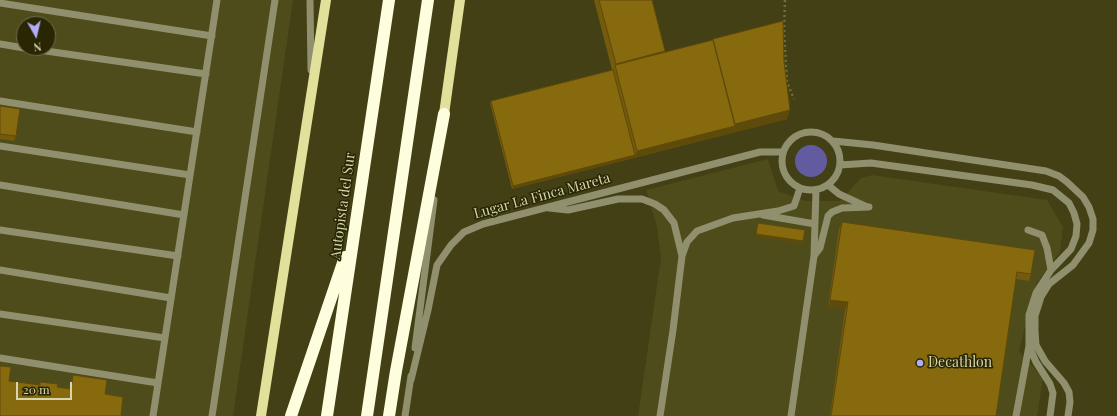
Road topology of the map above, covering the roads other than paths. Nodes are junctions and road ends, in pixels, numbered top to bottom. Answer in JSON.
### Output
{"nodes":[{"id":1,"x":217,"y":0,"type":"edge"},
{"id":2,"x":275,"y":0,"type":"edge"},
{"id":3,"x":310,"y":0,"type":"edge"},
{"id":4,"x":326,"y":0,"type":"edge"},
{"id":5,"x":389,"y":0,"type":"edge"},
{"id":6,"x":428,"y":0,"type":"edge"},
{"id":7,"x":460,"y":0,"type":"edge"},
{"id":8,"x":0,"y":3,"type":"edge"},
{"id":9,"x":212,"y":36,"type":"junction"},
{"id":10,"x":0,"y":44,"type":"edge"},
{"id":11,"x":16,"y":47,"type":"edge"},
{"id":12,"x":56,"y":53,"type":"edge"},
{"id":13,"x":206,"y":74,"type":"junction"},
{"id":14,"x":311,"y":100,"type":"junction"},
{"id":15,"x":0,"y":101,"type":"edge"},
{"id":16,"x":444,"y":114,"type":"junction"},
{"id":17,"x":197,"y":132,"type":"junction"},
{"id":18,"x":833,"y":141,"type":"junction"},
{"id":19,"x":0,"y":146,"type":"edge"},
{"id":20,"x":783,"y":152,"type":"junction"},
{"id":21,"x":840,"y":165,"type":"junction"},
{"id":22,"x":190,"y":175,"type":"junction"},
{"id":23,"x":828,"y":184,"type":"junction"},
{"id":24,"x":0,"y":185,"type":"edge"},
{"id":25,"x":800,"y":188,"type":"junction"},
{"id":26,"x":816,"y":190,"type":"junction"},
{"id":27,"x":544,"y":208,"type":"junction"},
{"id":28,"x":758,"y":214,"type":"junction"},
{"id":29,"x":184,"y":215,"type":"junction"},
{"id":30,"x":815,"y":224,"type":"junction"},
{"id":31,"x":355,"y":225,"type":"junction"},
{"id":32,"x":0,"y":230,"type":"edge"},
{"id":33,"x":1028,"y":230,"type":"dead end"},
{"id":34,"x":178,"y":256,"type":"junction"},
{"id":35,"x":682,"y":256,"type":"junction"},
{"id":36,"x":814,"y":256,"type":"junction"},
{"id":37,"x":0,"y":270,"type":"edge"},
{"id":38,"x":1051,"y":270,"type":"junction"},
{"id":39,"x":171,"y":298,"type":"junction"},
{"id":40,"x":0,"y":314,"type":"edge"},
{"id":41,"x":165,"y":338,"type":"junction"},
{"id":42,"x":1029,"y":346,"type":"junction"},
{"id":43,"x":0,"y":358,"type":"edge"},
{"id":44,"x":411,"y":380,"type":"junction"},
{"id":45,"x":158,"y":383,"type":"junction"},
{"id":46,"x":153,"y":416,"type":"edge"},
{"id":47,"x":212,"y":416,"type":"edge"},
{"id":48,"x":261,"y":416,"type":"edge"},
{"id":49,"x":291,"y":416,"type":"edge"},
{"id":50,"x":327,"y":416,"type":"edge"},
{"id":51,"x":367,"y":416,"type":"edge"},
{"id":52,"x":389,"y":416,"type":"edge"},
{"id":53,"x":405,"y":416,"type":"edge"},
{"id":54,"x":660,"y":416,"type":"edge"},
{"id":55,"x":791,"y":416,"type":"edge"},
{"id":56,"x":1016,"y":416,"type":"edge"},
{"id":57,"x":1050,"y":416,"type":"edge"},
{"id":58,"x":1068,"y":416,"type":"edge"}],
"edges":[{"from":1,"to":9,"type":"street"},
{"from":2,"to":47,"type":"street"},
{"from":3,"to":14,"type":"street"},
{"from":4,"to":14,"type":"main road"},
{"from":5,"to":31,"type":"highway","name":"Autopista del Sur"},
{"from":6,"to":51,"type":"highway"},
{"from":7,"to":16,"type":"main road"},
{"from":8,"to":9,"type":"street"},
{"from":9,"to":13,"type":"street"},
{"from":10,"to":11,"type":"street"},
{"from":12,"to":13,"type":"street"},
{"from":13,"to":17,"type":"street"},
{"from":14,"to":48,"type":"main road"},
{"from":15,"to":17,"type":"street"},
{"from":16,"to":44,"type":"street"},
{"from":16,"to":52,"type":"highway"},
{"from":17,"to":22,"type":"street"},
{"from":18,"to":20,"type":"street"},
{"from":18,"to":21,"type":"street"},
{"from":18,"to":58,"type":"street"},
{"from":19,"to":22,"type":"street"},
{"from":20,"to":25,"type":"street"},
{"from":20,"to":27,"type":"street","name":"Lugar La Finca Mareta"},
{"from":21,"to":23,"type":"street"},
{"from":21,"to":38,"type":"street"},
{"from":22,"to":29,"type":"street"},
{"from":23,"to":26,"type":"street"},
{"from":23,"to":36,"type":"street"},
{"from":24,"to":29,"type":"street"},
{"from":25,"to":26,"type":"street"},
{"from":25,"to":28,"type":"street"},
{"from":26,"to":30,"type":"street"},
{"from":27,"to":35,"type":"street"},
{"from":27,"to":44,"type":"street","name":"Lugar La Finca Mareta"},
{"from":28,"to":30,"type":"street"},
{"from":28,"to":35,"type":"street"},
{"from":29,"to":34,"type":"street"},
{"from":30,"to":36,"type":"street"},
{"from":31,"to":49,"type":"highway"},
{"from":31,"to":50,"type":"highway","name":"Autopista del Sur"},
{"from":32,"to":34,"type":"street"},
{"from":33,"to":38,"type":"street"},
{"from":34,"to":39,"type":"street"},
{"from":35,"to":54,"type":"street"},
{"from":36,"to":55,"type":"street"},
{"from":37,"to":39,"type":"street"},
{"from":38,"to":42,"type":"street"},
{"from":39,"to":41,"type":"street"},
{"from":40,"to":41,"type":"street"},
{"from":41,"to":45,"type":"street"},
{"from":42,"to":56,"type":"street"},
{"from":42,"to":57,"type":"street"},
{"from":43,"to":45,"type":"street"},
{"from":44,"to":53,"type":"street"},
{"from":45,"to":46,"type":"street"}]}
